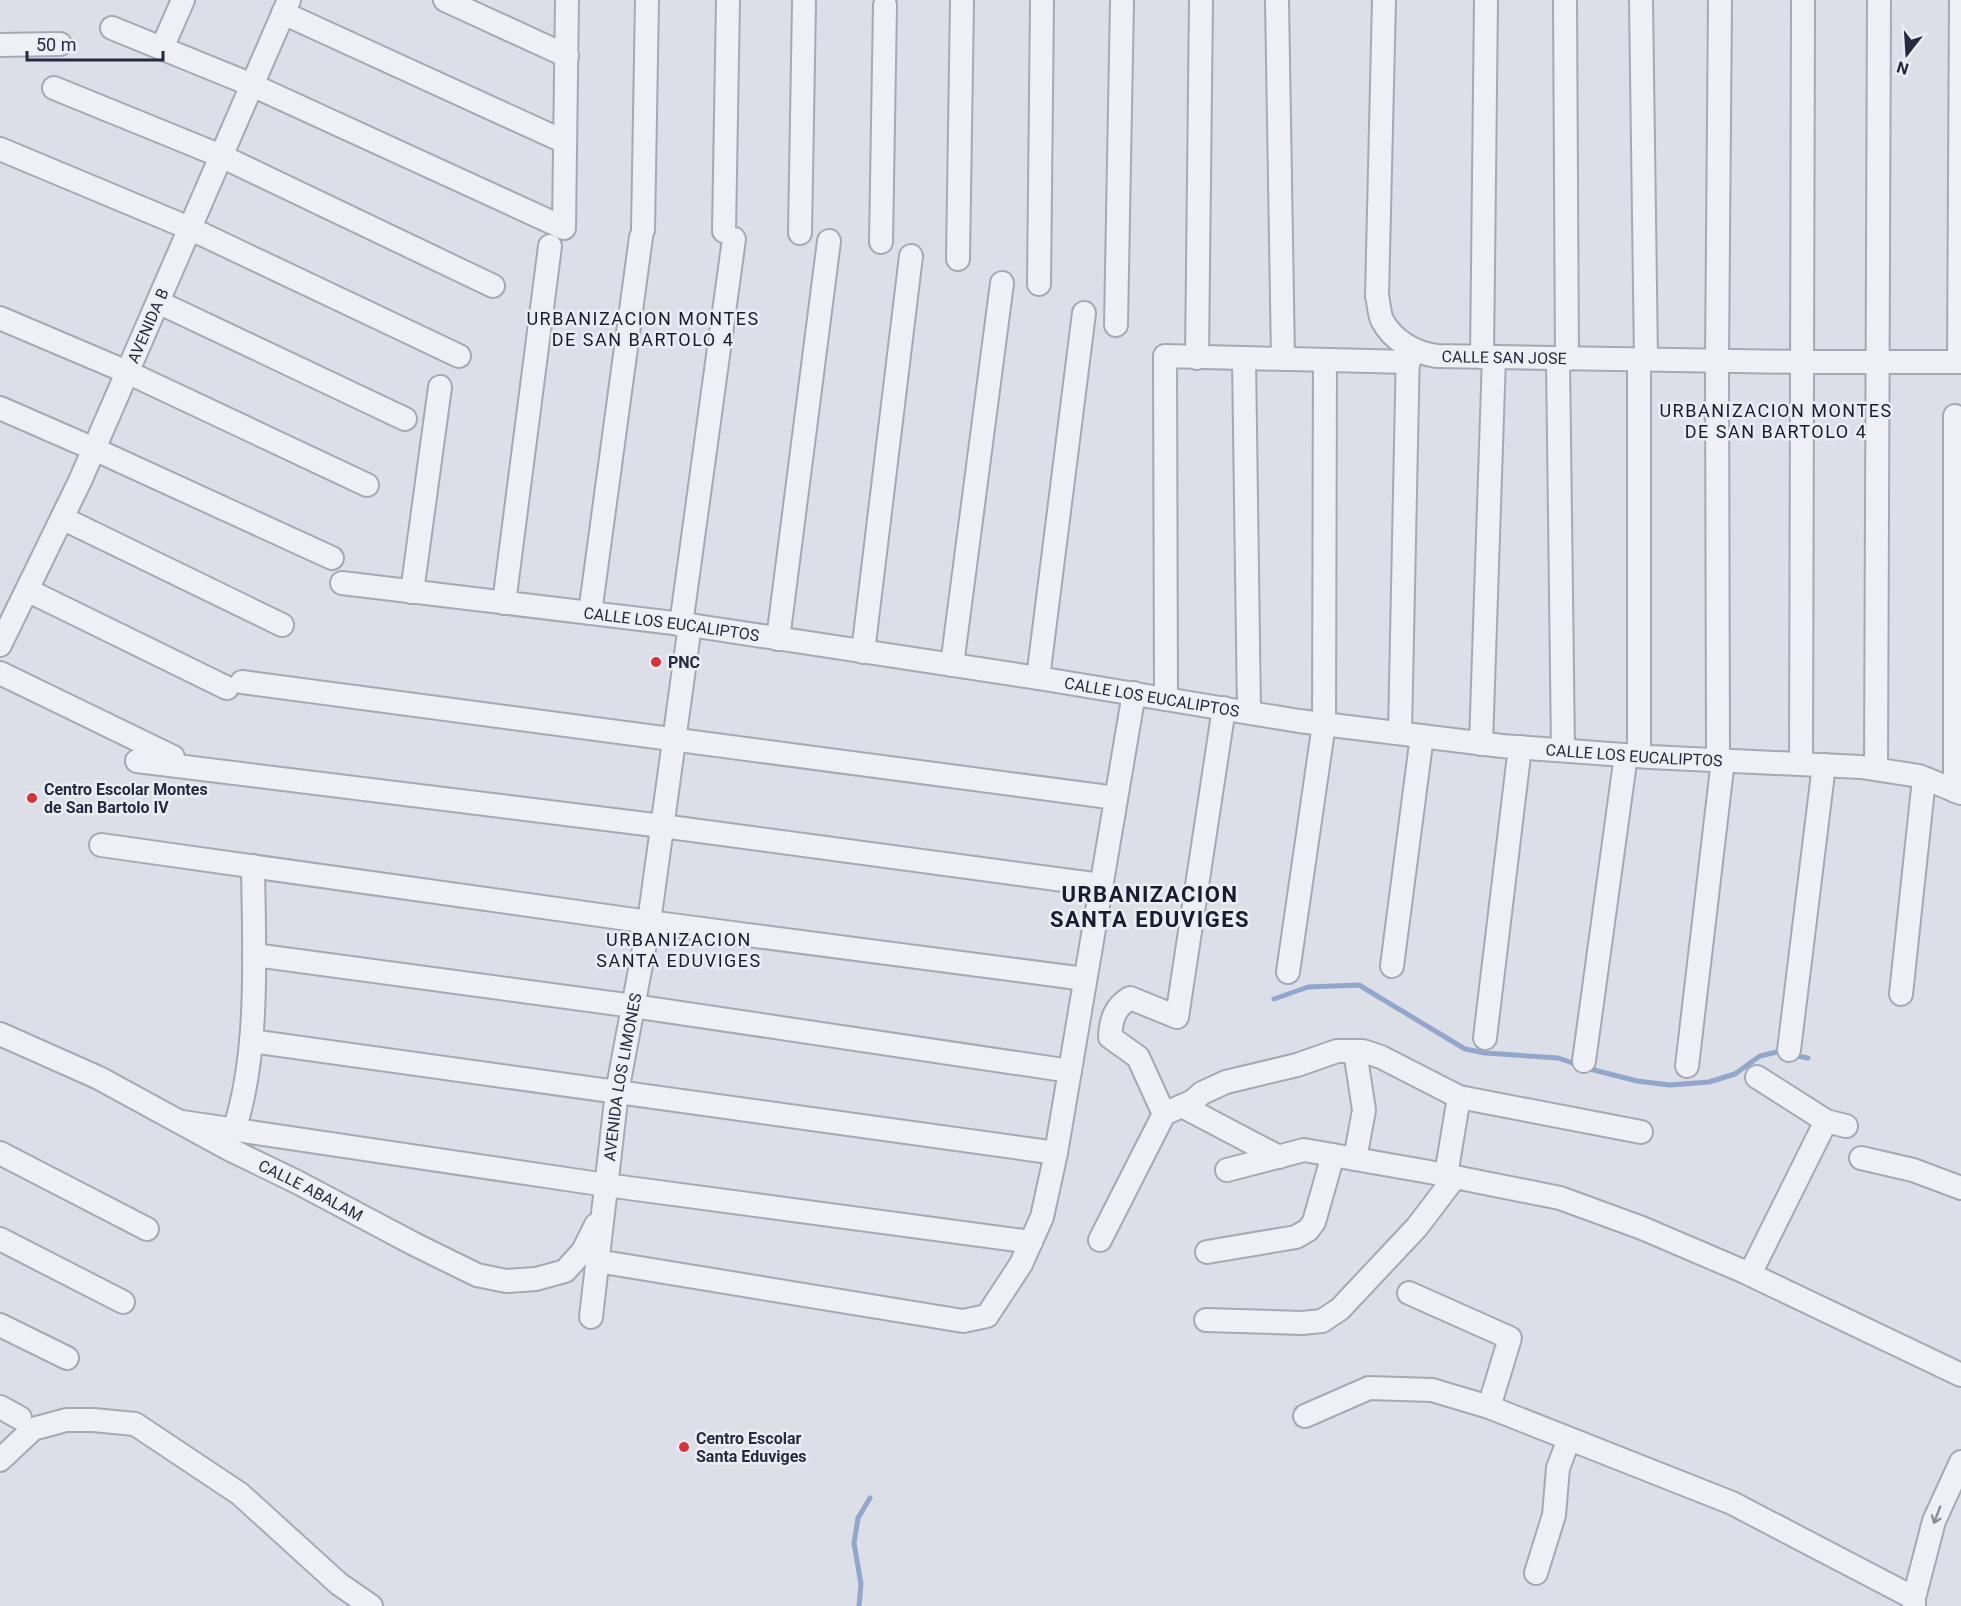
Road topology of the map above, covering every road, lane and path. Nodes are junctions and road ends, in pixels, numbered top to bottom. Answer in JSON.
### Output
{"nodes":[{"id":1,"x":183,"y":0,"type":"edge"},
{"id":2,"x":445,"y":0,"type":"edge"},
{"id":3,"x":567,"y":0,"type":"edge"},
{"id":4,"x":647,"y":0,"type":"edge"},
{"id":5,"x":728,"y":0,"type":"edge"},
{"id":6,"x":962,"y":0,"type":"edge"},
{"id":7,"x":1042,"y":0,"type":"edge"},
{"id":8,"x":1122,"y":0,"type":"edge"},
{"id":9,"x":1201,"y":0,"type":"edge"},
{"id":10,"x":1277,"y":0,"type":"edge"},
{"id":11,"x":1384,"y":0,"type":"edge"},
{"id":12,"x":1486,"y":0,"type":"edge"},
{"id":13,"x":1565,"y":0,"type":"edge"},
{"id":14,"x":1641,"y":0,"type":"edge"},
{"id":15,"x":1720,"y":0,"type":"edge"},
{"id":16,"x":1803,"y":0,"type":"edge"},
{"id":17,"x":1879,"y":0,"type":"edge"},
{"id":18,"x":1960,"y":0,"type":"edge"},
{"id":19,"x":804,"y":3,"type":"dead end"},
{"id":20,"x":885,"y":4,"type":"dead end"},
{"id":21,"x":286,"y":6,"type":"edge"},
{"id":22,"x":112,"y":28,"type":"dead end"},
{"id":23,"x":60,"y":44,"type":"dead end"},
{"id":24,"x":0,"y":45,"type":"edge"},
{"id":25,"x":162,"y":48,"type":"junction"},
{"id":26,"x":567,"y":56,"type":"junction"},
{"id":27,"x":252,"y":85,"type":"junction"},
{"id":28,"x":54,"y":88,"type":"dead end"},
{"id":29,"x":565,"y":142,"type":"junction"},
{"id":30,"x":0,"y":149,"type":"edge"},
{"id":31,"x":221,"y":156,"type":"junction"},
{"id":32,"x":189,"y":228,"type":"junction"},
{"id":33,"x":800,"y":232,"type":"dead end"},
{"id":34,"x":828,"y":242,"type":"dead end"},
{"id":35,"x":881,"y":242,"type":"dead end"},
{"id":36,"x":550,"y":246,"type":"dead end"},
{"id":37,"x":911,"y":256,"type":"dead end"},
{"id":38,"x":958,"y":259,"type":"dead end"},
{"id":39,"x":1002,"y":282,"type":"dead end"},
{"id":40,"x":1039,"y":284,"type":"dead end"},
{"id":41,"x":493,"y":286,"type":"dead end"},
{"id":42,"x":158,"y":302,"type":"junction"},
{"id":43,"x":1084,"y":313,"type":"dead end"},
{"id":44,"x":0,"y":318,"type":"edge"},
{"id":45,"x":1116,"y":325,"type":"dead end"},
{"id":46,"x":1409,"y":354,"type":"junction"},
{"id":47,"x":459,"y":356,"type":"dead end"},
{"id":48,"x":1488,"y":357,"type":"junction"},
{"id":49,"x":1197,"y":358,"type":"junction"},
{"id":50,"x":1244,"y":358,"type":"junction"},
{"id":51,"x":1283,"y":359,"type":"junction"},
{"id":52,"x":1563,"y":359,"type":"junction"},
{"id":53,"x":1325,"y":360,"type":"junction"},
{"id":54,"x":1642,"y":360,"type":"junction"},
{"id":55,"x":1717,"y":360,"type":"junction"},
{"id":56,"x":1878,"y":362,"type":"junction"},
{"id":57,"x":1960,"y":362,"type":"edge"},
{"id":58,"x":1802,"y":363,"type":"junction"},
{"id":59,"x":127,"y":372,"type":"junction"},
{"id":60,"x":440,"y":387,"type":"dead end"},
{"id":61,"x":0,"y":408,"type":"edge"},
{"id":62,"x":1955,"y":416,"type":"dead end"},
{"id":63,"x":405,"y":419,"type":"dead end"},
{"id":64,"x":94,"y":449,"type":"junction"},
{"id":65,"x":367,"y":484,"type":"dead end"},
{"id":66,"x":62,"y":518,"type":"junction"},
{"id":67,"x":332,"y":558,"type":"dead end"},
{"id":68,"x":342,"y":583,"type":"dead end"},
{"id":69,"x":27,"y":590,"type":"junction"},
{"id":70,"x":412,"y":592,"type":"junction"},
{"id":71,"x":504,"y":603,"type":"junction"},
{"id":72,"x":590,"y":614,"type":"junction"},
{"id":73,"x":282,"y":625,"type":"dead end"},
{"id":74,"x":685,"y":625,"type":"junction"},
{"id":75,"x":778,"y":639,"type":"junction"},
{"id":76,"x":0,"y":645,"type":"edge"},
{"id":77,"x":862,"y":652,"type":"junction"},
{"id":78,"x":952,"y":665,"type":"junction"},
{"id":79,"x":0,"y":673,"type":"edge"},
{"id":80,"x":1038,"y":678,"type":"junction"},
{"id":81,"x":1134,"y":693,"type":"junction"},
{"id":82,"x":1166,"y":699,"type":"junction"},
{"id":83,"x":1224,"y":708,"type":"junction"},
{"id":84,"x":1249,"y":712,"type":"junction"},
{"id":85,"x":1324,"y":724,"type":"junction"},
{"id":86,"x":1411,"y":734,"type":"junction"},
{"id":87,"x":674,"y":739,"type":"junction"},
{"id":88,"x":1481,"y":744,"type":"junction"},
{"id":89,"x":1520,"y":747,"type":"junction"},
{"id":90,"x":1563,"y":750,"type":"junction"},
{"id":91,"x":1632,"y":755,"type":"junction"},
{"id":92,"x":173,"y":756,"type":"dead end"},
{"id":93,"x":1721,"y":760,"type":"junction"},
{"id":94,"x":137,"y":761,"type":"dead end"},
{"id":95,"x":1813,"y":764,"type":"junction"},
{"id":96,"x":1876,"y":769,"type":"junction"},
{"id":97,"x":1924,"y":779,"type":"junction"},
{"id":98,"x":1958,"y":792,"type":"edge"},
{"id":99,"x":1116,"y":798,"type":"junction"},
{"id":100,"x":662,"y":826,"type":"junction"},
{"id":101,"x":101,"y":845,"type":"dead end"},
{"id":102,"x":254,"y":867,"type":"junction"},
{"id":103,"x":1101,"y":885,"type":"junction"},
{"id":104,"x":649,"y":922,"type":"junction"},
{"id":105,"x":254,"y":956,"type":"junction"},
{"id":106,"x":1392,"y":966,"type":"dead end"},
{"id":107,"x":1288,"y":972,"type":"dead end"},
{"id":108,"x":1085,"y":979,"type":"junction"},
{"id":109,"x":1901,"y":994,"type":"dead end"},
{"id":110,"x":633,"y":1006,"type":"junction"},
{"id":111,"x":0,"y":1034,"type":"edge"},
{"id":112,"x":1485,"y":1038,"type":"dead end"},
{"id":113,"x":251,"y":1041,"type":"junction"},
{"id":114,"x":1789,"y":1050,"type":"dead end"},
{"id":115,"x":1355,"y":1051,"type":"junction"},
{"id":116,"x":1584,"y":1061,"type":"dead end"},
{"id":117,"x":1687,"y":1066,"type":"dead end"},
{"id":118,"x":1070,"y":1071,"type":"junction"},
{"id":119,"x":1757,"y":1077,"type":"dead end"},
{"id":120,"x":617,"y":1092,"type":"junction"},
{"id":121,"x":1459,"y":1097,"type":"junction"},
{"id":122,"x":1173,"y":1110,"type":"junction"},
{"id":123,"x":182,"y":1122,"type":"junction"},
{"id":124,"x":234,"y":1130,"type":"junction"},
{"id":125,"x":1641,"y":1132,"type":"dead end"},
{"id":126,"x":0,"y":1153,"type":"edge"},
{"id":127,"x":1056,"y":1153,"type":"junction"},
{"id":128,"x":1279,"y":1157,"type":"junction"},
{"id":129,"x":1344,"y":1157,"type":"junction"},
{"id":130,"x":1861,"y":1158,"type":"dead end"},
{"id":131,"x":1227,"y":1170,"type":"dead end"},
{"id":132,"x":1450,"y":1176,"type":"junction"},
{"id":133,"x":606,"y":1185,"type":"junction"},
{"id":134,"x":1961,"y":1188,"type":"edge"},
{"id":135,"x":603,"y":1210,"type":"junction"},
{"id":136,"x":147,"y":1229,"type":"dead end"},
{"id":137,"x":0,"y":1239,"type":"edge"},
{"id":138,"x":1100,"y":1240,"type":"dead end"},
{"id":139,"x":1031,"y":1242,"type":"junction"},
{"id":140,"x":1207,"y":1252,"type":"dead end"},
{"id":141,"x":597,"y":1261,"type":"junction"},
{"id":142,"x":1750,"y":1274,"type":"junction"},
{"id":143,"x":1408,"y":1293,"type":"dead end"},
{"id":144,"x":123,"y":1302,"type":"dead end"},
{"id":145,"x":591,"y":1317,"type":"dead end"},
{"id":146,"x":1206,"y":1320,"type":"dead end"},
{"id":147,"x":0,"y":1325,"type":"edge"},
{"id":148,"x":67,"y":1358,"type":"dead end"},
{"id":149,"x":1961,"y":1375,"type":"edge"},
{"id":150,"x":0,"y":1407,"type":"edge"},
{"id":151,"x":1489,"y":1407,"type":"junction"},
{"id":152,"x":1305,"y":1416,"type":"dead end"},
{"id":153,"x":20,"y":1418,"type":"dead end"},
{"id":154,"x":1569,"y":1440,"type":"junction"},
{"id":155,"x":0,"y":1460,"type":"edge"},
{"id":156,"x":1961,"y":1462,"type":"edge"},
{"id":157,"x":1536,"y":1573,"type":"dead end"},
{"id":158,"x":1914,"y":1602,"type":"edge"},
{"id":159,"x":371,"y":1606,"type":"edge"}],
"edges":[{"from":1,"to":25,"type":"street"},
{"from":2,"to":26,"type":"street"},
{"from":3,"to":26,"type":"street"},
{"from":4,"to":72,"type":"street"},
{"from":5,"to":74,"type":"street","name":"AVENIDA LOS LIMONES"},
{"from":6,"to":38,"type":"street"},
{"from":7,"to":40,"type":"street"},
{"from":8,"to":45,"type":"street"},
{"from":9,"to":49,"type":"street"},
{"from":10,"to":51,"type":"street"},
{"from":11,"to":46,"type":"street","name":"CALLE SAN JOSE"},
{"from":12,"to":48,"type":"street"},
{"from":13,"to":52,"type":"street"},
{"from":14,"to":54,"type":"street"},
{"from":15,"to":55,"type":"street"},
{"from":16,"to":58,"type":"street"},
{"from":17,"to":56,"type":"street"},
{"from":18,"to":57,"type":"street"},
{"from":19,"to":33,"type":"street"},
{"from":20,"to":35,"type":"street"},
{"from":21,"to":27,"type":"street","name":"AVENIDA B"},
{"from":21,"to":29,"type":"street"},
{"from":22,"to":25,"type":"street"},
{"from":23,"to":24,"type":"street"},
{"from":25,"to":27,"type":"street"},
{"from":26,"to":29,"type":"street"},
{"from":27,"to":29,"type":"street"},
{"from":27,"to":31,"type":"street","name":"AVENIDA B"},
{"from":28,"to":31,"type":"street"},
{"from":30,"to":32,"type":"street"},
{"from":31,"to":32,"type":"street","name":"AVENIDA B"},
{"from":31,"to":41,"type":"street"},
{"from":32,"to":42,"type":"street","name":"AVENIDA B"},
{"from":32,"to":47,"type":"street"},
{"from":34,"to":75,"type":"street"},
{"from":36,"to":71,"type":"street"},
{"from":37,"to":77,"type":"street"},
{"from":39,"to":78,"type":"street"},
{"from":42,"to":59,"type":"street","name":"AVENIDA B"},
{"from":42,"to":63,"type":"street"},
{"from":43,"to":80,"type":"street"},
{"from":44,"to":59,"type":"street"},
{"from":46,"to":48,"type":"street","name":"CALLE SAN JOSE"},
{"from":46,"to":53,"type":"street"},
{"from":46,"to":86,"type":"street"},
{"from":48,"to":52,"type":"street","name":"CALLE SAN JOSE"},
{"from":48,"to":88,"type":"street"},
{"from":49,"to":50,"type":"street"},
{"from":49,"to":82,"type":"street"},
{"from":50,"to":51,"type":"street"},
{"from":50,"to":84,"type":"street"},
{"from":51,"to":53,"type":"street"},
{"from":52,"to":54,"type":"street","name":"CALLE SAN JOSE"},
{"from":52,"to":90,"type":"street"},
{"from":53,"to":85,"type":"street"},
{"from":54,"to":55,"type":"street","name":"CALLE SAN JOSE"},
{"from":54,"to":91,"type":"street"},
{"from":55,"to":58,"type":"street","name":"CALLE SAN JOSE"},
{"from":55,"to":93,"type":"street"},
{"from":56,"to":57,"type":"street","name":"CALLE SAN JOSE"},
{"from":56,"to":58,"type":"street","name":"CALLE SAN JOSE"},
{"from":56,"to":96,"type":"street"},
{"from":58,"to":95,"type":"street"},
{"from":59,"to":64,"type":"street","name":"AVENIDA B"},
{"from":59,"to":65,"type":"street"},
{"from":60,"to":70,"type":"street"},
{"from":61,"to":64,"type":"street"},
{"from":62,"to":98,"type":"street"},
{"from":64,"to":66,"type":"street","name":"AVENIDA B"},
{"from":64,"to":67,"type":"street"},
{"from":66,"to":69,"type":"street","name":"AVENIDA B"},
{"from":66,"to":73,"type":"street"},
{"from":68,"to":70,"type":"street","name":"CALLE LOS EUCALIPTOS"},
{"from":69,"to":76,"type":"street","name":"AVENIDA B"},
{"from":69,"to":87,"type":"street"},
{"from":70,"to":71,"type":"street","name":"CALLE LOS EUCALIPTOS"},
{"from":71,"to":72,"type":"street","name":"CALLE LOS EUCALIPTOS"},
{"from":72,"to":74,"type":"street","name":"CALLE LOS EUCALIPTOS"},
{"from":74,"to":75,"type":"street","name":"CALLE LOS EUCALIPTOS"},
{"from":74,"to":87,"type":"street","name":"AVENIDA LOS LIMONES"},
{"from":75,"to":77,"type":"street","name":"CALLE LOS EUCALIPTOS"},
{"from":77,"to":78,"type":"street","name":"CALLE LOS EUCALIPTOS"},
{"from":78,"to":80,"type":"street","name":"CALLE LOS EUCALIPTOS"},
{"from":79,"to":92,"type":"street"},
{"from":80,"to":81,"type":"street","name":"CALLE LOS EUCALIPTOS"},
{"from":81,"to":82,"type":"street","name":"CALLE LOS EUCALIPTOS"},
{"from":81,"to":99,"type":"street"},
{"from":82,"to":83,"type":"street","name":"CALLE LOS EUCALIPTOS"},
{"from":83,"to":84,"type":"street","name":"CALLE LOS EUCALIPTOS"},
{"from":83,"to":122,"type":"street"},
{"from":84,"to":85,"type":"street","name":"CALLE LOS EUCALIPTOS"},
{"from":85,"to":86,"type":"street","name":"CALLE LOS EUCALIPTOS"},
{"from":85,"to":107,"type":"street"},
{"from":86,"to":88,"type":"street","name":"CALLE LOS EUCALIPTOS"},
{"from":86,"to":106,"type":"street"},
{"from":87,"to":99,"type":"street"},
{"from":87,"to":100,"type":"street","name":"AVENIDA LOS LIMONES"},
{"from":88,"to":89,"type":"street","name":"CALLE LOS EUCALIPTOS"},
{"from":89,"to":90,"type":"street","name":"CALLE LOS EUCALIPTOS"},
{"from":89,"to":112,"type":"street"},
{"from":90,"to":91,"type":"street","name":"CALLE LOS EUCALIPTOS"},
{"from":91,"to":93,"type":"street","name":"CALLE LOS EUCALIPTOS"},
{"from":91,"to":116,"type":"street"},
{"from":93,"to":95,"type":"street","name":"CALLE LOS EUCALIPTOS"},
{"from":93,"to":117,"type":"street"},
{"from":94,"to":100,"type":"street"},
{"from":95,"to":96,"type":"street","name":"CALLE LOS EUCALIPTOS"},
{"from":95,"to":114,"type":"street"},
{"from":96,"to":97,"type":"street","name":"CALLE LOS EUCALIPTOS"},
{"from":97,"to":98,"type":"street","name":"CALLE LOS EUCALIPTOS"},
{"from":97,"to":109,"type":"street"},
{"from":99,"to":103,"type":"street"},
{"from":100,"to":103,"type":"street"},
{"from":100,"to":104,"type":"street","name":"AVENIDA LOS LIMONES"},
{"from":101,"to":102,"type":"street"},
{"from":102,"to":104,"type":"street"},
{"from":102,"to":105,"type":"street"},
{"from":103,"to":108,"type":"street"},
{"from":104,"to":108,"type":"street"},
{"from":104,"to":110,"type":"street","name":"AVENIDA LOS LIMONES"},
{"from":105,"to":110,"type":"street"},
{"from":105,"to":113,"type":"street"},
{"from":108,"to":118,"type":"street"},
{"from":110,"to":118,"type":"street"},
{"from":110,"to":120,"type":"street","name":"AVENIDA LOS LIMONES"},
{"from":111,"to":123,"type":"street","name":"CALLE ABALAM"},
{"from":113,"to":120,"type":"street"},
{"from":113,"to":124,"type":"street"},
{"from":115,"to":121,"type":"street"},
{"from":115,"to":122,"type":"street"},
{"from":115,"to":129,"type":"street"},
{"from":118,"to":127,"type":"street"},
{"from":119,"to":142,"type":"street"},
{"from":120,"to":127,"type":"street"},
{"from":120,"to":133,"type":"street","name":"AVENIDA LOS LIMONES"},
{"from":121,"to":125,"type":"street"},
{"from":121,"to":132,"type":"street"},
{"from":122,"to":128,"type":"street"},
{"from":122,"to":138,"type":"street"},
{"from":123,"to":124,"type":"street"},
{"from":123,"to":135,"type":"street","name":"CALLE ABALAM"},
{"from":124,"to":133,"type":"street"},
{"from":126,"to":136,"type":"street"},
{"from":127,"to":139,"type":"street"},
{"from":128,"to":129,"type":"street"},
{"from":128,"to":131,"type":"street"},
{"from":129,"to":132,"type":"street"},
{"from":129,"to":140,"type":"street"},
{"from":130,"to":134,"type":"street"},
{"from":132,"to":142,"type":"street"},
{"from":132,"to":146,"type":"street"},
{"from":133,"to":135,"type":"street","name":"AVENIDA LOS LIMONES"},
{"from":133,"to":139,"type":"street"},
{"from":135,"to":141,"type":"street","name":"AVENIDA LOS LIMONES"},
{"from":137,"to":144,"type":"street"},
{"from":139,"to":141,"type":"street"},
{"from":141,"to":145,"type":"street","name":"AVENIDA LOS LIMONES"},
{"from":142,"to":149,"type":"street"},
{"from":143,"to":151,"type":"street"},
{"from":147,"to":148,"type":"street"},
{"from":150,"to":153,"type":"street"},
{"from":151,"to":152,"type":"street"},
{"from":151,"to":154,"type":"street"},
{"from":154,"to":157,"type":"street"},
{"from":154,"to":158,"type":"street"},
{"from":155,"to":159,"type":"street"},
{"from":156,"to":158,"type":"street","one_way":true}]}
